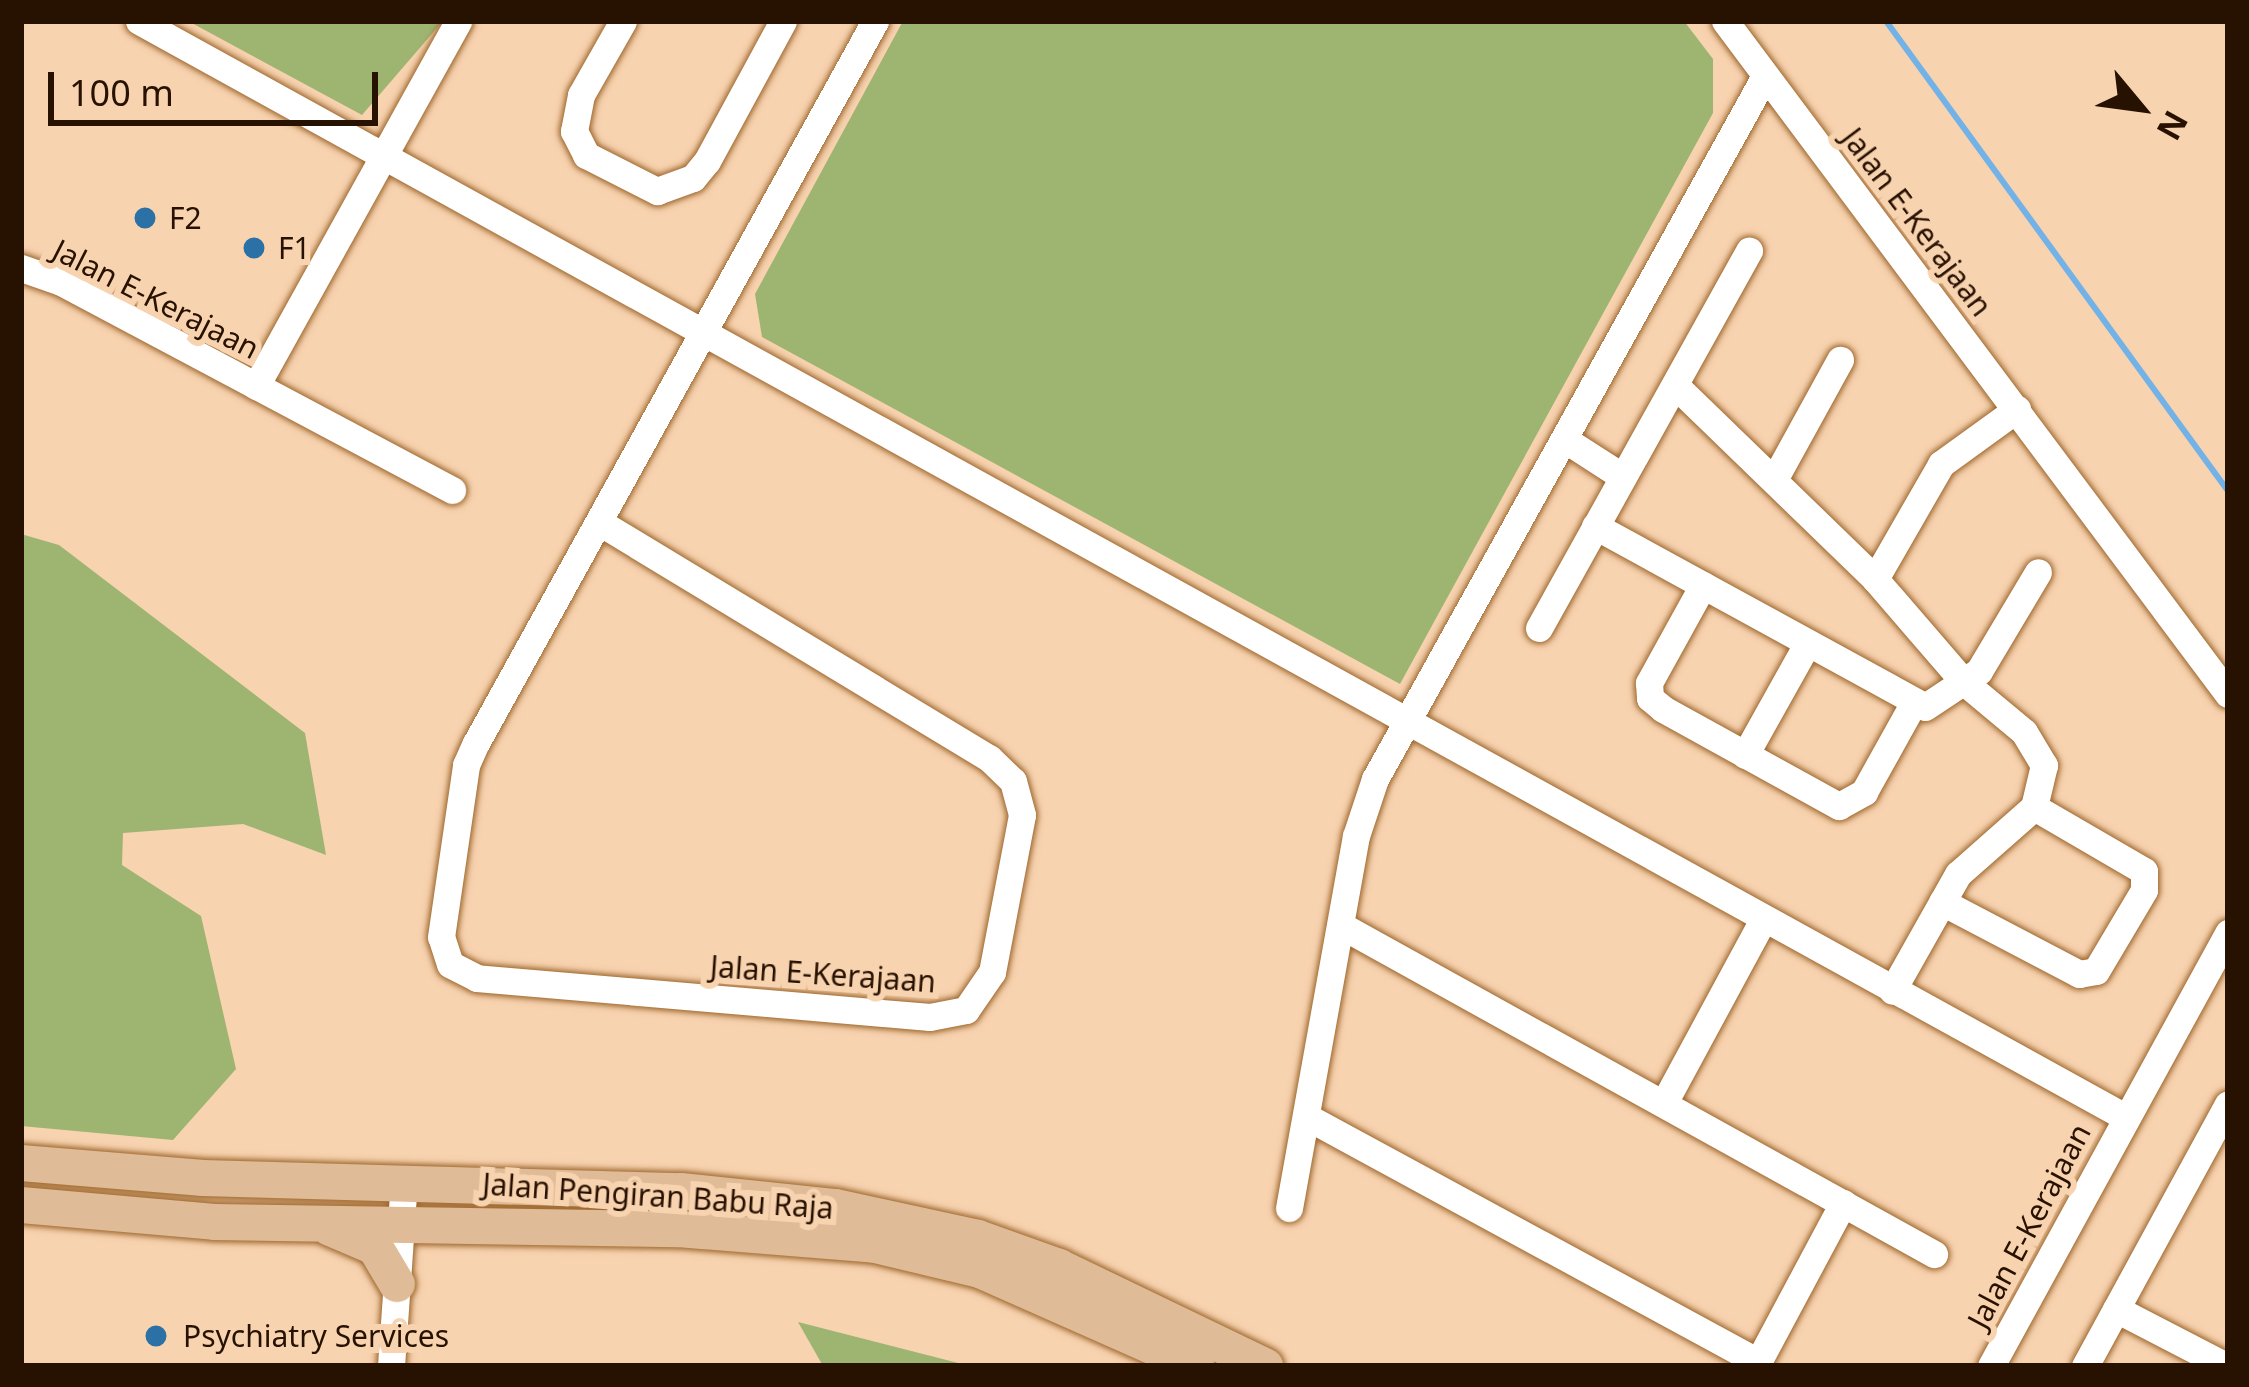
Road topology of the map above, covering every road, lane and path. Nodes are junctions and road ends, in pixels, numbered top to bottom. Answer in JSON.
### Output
{"nodes":[{"id":1,"x":139,"y":21,"type":"edge"},
{"id":2,"x":458,"y":21,"type":"edge"},
{"id":3,"x":622,"y":21,"type":"edge"},
{"id":4,"x":783,"y":21,"type":"edge"},
{"id":5,"x":875,"y":21,"type":"edge"},
{"id":6,"x":1725,"y":21,"type":"edge"},
{"id":7,"x":1765,"y":76,"type":"junction"},
{"id":8,"x":383,"y":155,"type":"junction"},
{"id":9,"x":1749,"y":250,"type":"dead end"},
{"id":10,"x":21,"y":268,"type":"edge"},
{"id":11,"x":704,"y":330,"type":"junction"},
{"id":12,"x":1840,"y":360,"type":"dead end"},
{"id":13,"x":1675,"y":385,"type":"junction"},
{"id":14,"x":256,"y":386,"type":"junction"},
{"id":15,"x":2017,"y":409,"type":"junction"},
{"id":16,"x":1564,"y":439,"type":"junction"},
{"id":17,"x":1623,"y":477,"type":"junction"},
{"id":18,"x":1775,"y":478,"type":"junction"},
{"id":19,"x":452,"y":490,"type":"dead end"},
{"id":20,"x":598,"y":522,"type":"junction"},
{"id":21,"x":1595,"y":526,"type":"junction"},
{"id":22,"x":2038,"y":572,"type":"dead end"},
{"id":23,"x":1876,"y":579,"type":"junction"},
{"id":24,"x":1703,"y":585,"type":"junction"},
{"id":25,"x":1539,"y":628,"type":"dead end"},
{"id":26,"x":1807,"y":644,"type":"junction"},
{"id":27,"x":1964,"y":682,"type":"junction"},
{"id":28,"x":2228,"y":694,"type":"edge"},
{"id":29,"x":1913,"y":704,"type":"junction"},
{"id":30,"x":1406,"y":722,"type":"junction"},
{"id":31,"x":1745,"y":755,"type":"junction"},
{"id":32,"x":2034,"y":807,"type":"junction"},
{"id":33,"x":1942,"y":902,"type":"junction"},
{"id":34,"x":1763,"y":920,"type":"junction"},
{"id":35,"x":1342,"y":926,"type":"junction"},
{"id":36,"x":2228,"y":933,"type":"edge"},
{"id":37,"x":1892,"y":991,"type":"junction"},
{"id":38,"x":1665,"y":1100,"type":"junction"},
{"id":39,"x":2228,"y":1104,"type":"edge"},
{"id":40,"x":2125,"y":1117,"type":"junction"},
{"id":41,"x":1309,"y":1118,"type":"junction"},
{"id":42,"x":2219,"y":1141,"type":"edge"},
{"id":43,"x":21,"y":1163,"type":"edge"},
{"id":44,"x":404,"y":1181,"type":"junction"},
{"id":45,"x":1843,"y":1202,"type":"junction"},
{"id":46,"x":21,"y":1205,"type":"edge"},
{"id":47,"x":1289,"y":1208,"type":"dead end"},
{"id":48,"x":310,"y":1222,"type":"junction"},
{"id":49,"x":402,"y":1222,"type":"junction"},
{"id":50,"x":1934,"y":1254,"type":"dead end"},
{"id":51,"x":397,"y":1284,"type":"junction"},
{"id":52,"x":2116,"y":1309,"type":"junction"},
{"id":53,"x":1757,"y":1364,"type":"edge"},
{"id":54,"x":391,"y":1366,"type":"edge"},
{"id":55,"x":1197,"y":1366,"type":"edge"},
{"id":56,"x":1265,"y":1366,"type":"edge"},
{"id":57,"x":1991,"y":1366,"type":"edge"},
{"id":58,"x":2085,"y":1366,"type":"edge"},
{"id":59,"x":2226,"y":1366,"type":"edge"}],
"edges":[{"from":1,"to":8,"type":"street","name":"Jalan E-Kerajaan"},
{"from":2,"to":8,"type":"street"},
{"from":3,"to":4,"type":"street"},
{"from":5,"to":11,"type":"street"},
{"from":6,"to":7,"type":"street","name":"Jalan E-Kerajaan"},
{"from":7,"to":15,"type":"street","name":"Jalan E-Kerajaan"},
{"from":7,"to":16,"type":"street"},
{"from":8,"to":11,"type":"street","name":"Jalan E-Kerajaan"},
{"from":8,"to":14,"type":"street"},
{"from":9,"to":13,"type":"street"},
{"from":10,"to":14,"type":"street","name":"Jalan E-Kerajaan"},
{"from":11,"to":20,"type":"street"},
{"from":11,"to":30,"type":"street","name":"Jalan E-Kerajaan"},
{"from":12,"to":18,"type":"street"},
{"from":13,"to":17,"type":"street"},
{"from":13,"to":18,"type":"street"},
{"from":14,"to":19,"type":"street","name":"Jalan E-Kerajaan"},
{"from":15,"to":23,"type":"street"},
{"from":15,"to":28,"type":"street","name":"Jalan E-Kerajaan"},
{"from":16,"to":17,"type":"street"},
{"from":16,"to":30,"type":"street"},
{"from":17,"to":21,"type":"street"},
{"from":18,"to":23,"type":"street"},
{"from":20,"to":20,"type":"street","name":"Jalan E-Kerajaan"},
{"from":21,"to":24,"type":"street"},
{"from":21,"to":25,"type":"street"},
{"from":22,"to":27,"type":"street"},
{"from":23,"to":27,"type":"street"},
{"from":24,"to":26,"type":"street"},
{"from":24,"to":31,"type":"street"},
{"from":26,"to":29,"type":"street"},
{"from":26,"to":31,"type":"street"},
{"from":27,"to":29,"type":"street"},
{"from":27,"to":32,"type":"street"},
{"from":29,"to":31,"type":"street"},
{"from":30,"to":34,"type":"street","name":"Jalan E-Kerajaan"},
{"from":30,"to":35,"type":"street"},
{"from":32,"to":33,"type":"street"},
{"from":32,"to":33,"type":"street"},
{"from":33,"to":37,"type":"street"},
{"from":34,"to":37,"type":"street","name":"Jalan E-Kerajaan"},
{"from":34,"to":38,"type":"street"},
{"from":35,"to":38,"type":"street"},
{"from":35,"to":41,"type":"street"},
{"from":36,"to":40,"type":"street","name":"Jalan E-Kerajaan"},
{"from":37,"to":40,"type":"street","name":"Jalan E-Kerajaan"},
{"from":38,"to":45,"type":"street"},
{"from":39,"to":42,"type":"street"},
{"from":40,"to":57,"type":"street","name":"Jalan E-Kerajaan"},
{"from":41,"to":47,"type":"street"},
{"from":41,"to":53,"type":"street"},
{"from":42,"to":52,"type":"street"},
{"from":43,"to":44,"type":"main road","name":"Jalan Pengiran Babu Raja"},
{"from":44,"to":49,"type":"street"},
{"from":44,"to":56,"type":"main road","name":"Jalan Pengiran Babu Raja"},
{"from":45,"to":50,"type":"street"},
{"from":45,"to":53,"type":"street"},
{"from":46,"to":48,"type":"main road","name":"Jalan Pengiran Babu Raja"},
{"from":48,"to":49,"type":"main road","name":"Jalan Pengiran Babu Raja"},
{"from":48,"to":51,"type":"main road"},
{"from":49,"to":51,"type":"street"},
{"from":49,"to":55,"type":"main road","name":"Jalan Pengiran Babu Raja"},
{"from":51,"to":54,"type":"street"},
{"from":52,"to":58,"type":"street"},
{"from":52,"to":59,"type":"street"}]}
